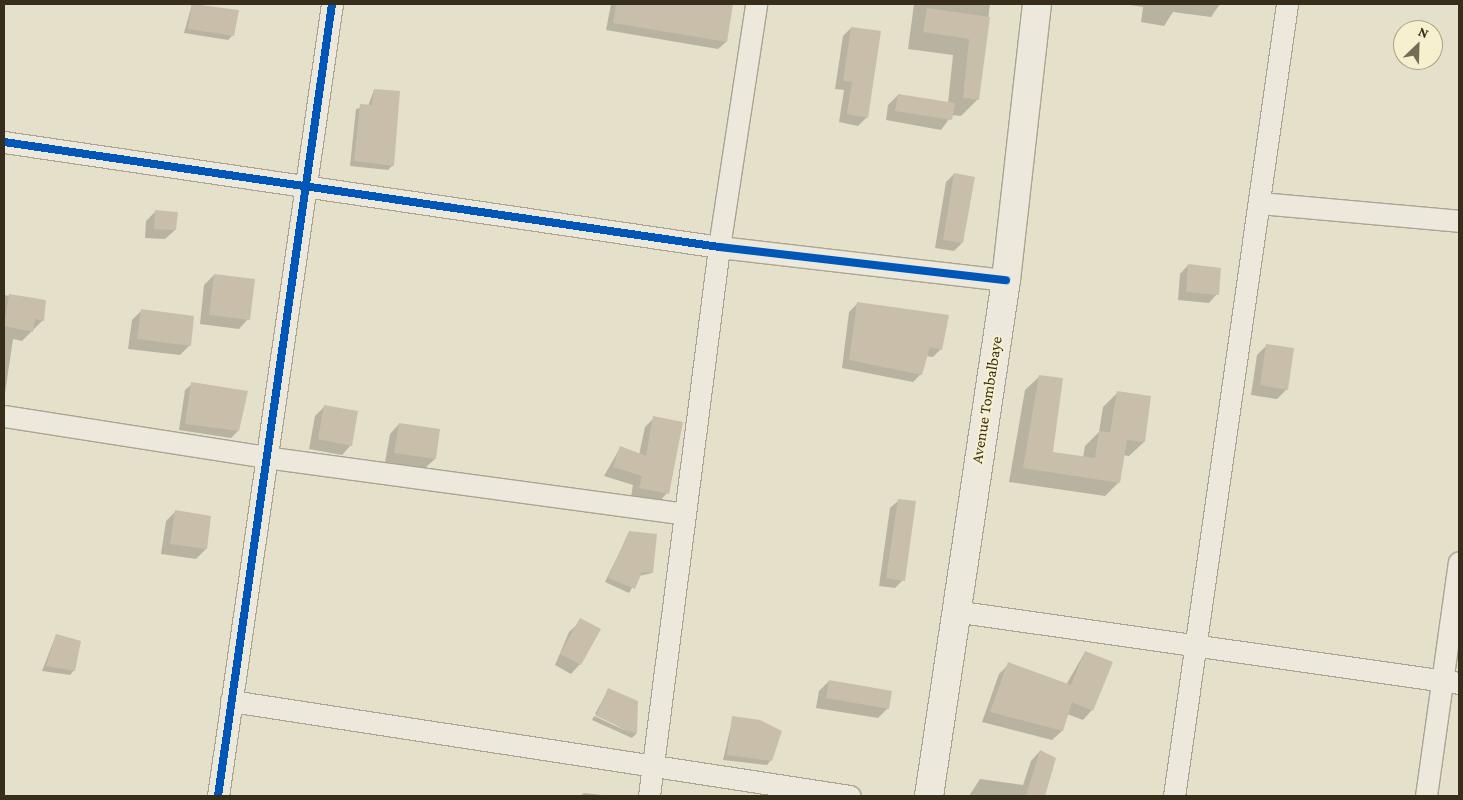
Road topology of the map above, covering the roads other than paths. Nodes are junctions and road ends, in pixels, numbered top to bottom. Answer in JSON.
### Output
{"nodes":[{"id":1,"x":332,"y":4,"type":"edge"},
{"id":2,"x":756,"y":4,"type":"edge"},
{"id":3,"x":1037,"y":4,"type":"edge"},
{"id":4,"x":1287,"y":4,"type":"edge"},
{"id":5,"x":4,"y":142,"type":"edge"},
{"id":6,"x":303,"y":189,"type":"junction"},
{"id":7,"x":1259,"y":203,"type":"junction"},
{"id":8,"x":1459,"y":221,"type":"edge"},
{"id":9,"x":719,"y":247,"type":"junction"},
{"id":10,"x":1006,"y":280,"type":"junction"},
{"id":11,"x":5,"y":422,"type":"edge"},
{"id":12,"x":265,"y":457,"type":"junction"},
{"id":13,"x":684,"y":514,"type":"junction"},
{"id":14,"x":1459,"y":562,"type":"edge"},
{"id":15,"x":954,"y":611,"type":"junction"},
{"id":16,"x":1196,"y":647,"type":"junction"},
{"id":17,"x":1450,"y":682,"type":"edge"},
{"id":18,"x":231,"y":701,"type":"junction"},
{"id":19,"x":653,"y":768,"type":"junction"},
{"id":20,"x":218,"y":796,"type":"edge"},
{"id":21,"x":649,"y":796,"type":"edge"},
{"id":22,"x":850,"y":796,"type":"edge"},
{"id":23,"x":929,"y":796,"type":"edge"},
{"id":24,"x":1174,"y":796,"type":"edge"},
{"id":25,"x":1426,"y":796,"type":"edge"}],
"edges":[{"from":1,"to":6,"type":"street"},
{"from":2,"to":9,"type":"street"},
{"from":3,"to":10,"type":"main road","name":"Avenue Tombalbaye"},
{"from":4,"to":7,"type":"street"},
{"from":5,"to":6,"type":"street"},
{"from":6,"to":9,"type":"street"},
{"from":6,"to":12,"type":"street"},
{"from":7,"to":8,"type":"street"},
{"from":7,"to":16,"type":"street"},
{"from":9,"to":10,"type":"street"},
{"from":9,"to":13,"type":"street"},
{"from":10,"to":15,"type":"main road","name":"Avenue Tombalbaye"},
{"from":11,"to":12,"type":"street"},
{"from":12,"to":13,"type":"street"},
{"from":12,"to":18,"type":"street"},
{"from":13,"to":19,"type":"street"},
{"from":14,"to":17,"type":"street"},
{"from":15,"to":16,"type":"street"},
{"from":15,"to":23,"type":"main road","name":"Avenue Tombalbaye"},
{"from":16,"to":17,"type":"street"},
{"from":16,"to":24,"type":"street"},
{"from":17,"to":25,"type":"street"},
{"from":18,"to":19,"type":"street"},
{"from":18,"to":20,"type":"street"},
{"from":19,"to":21,"type":"street"},
{"from":19,"to":22,"type":"street"}]}
